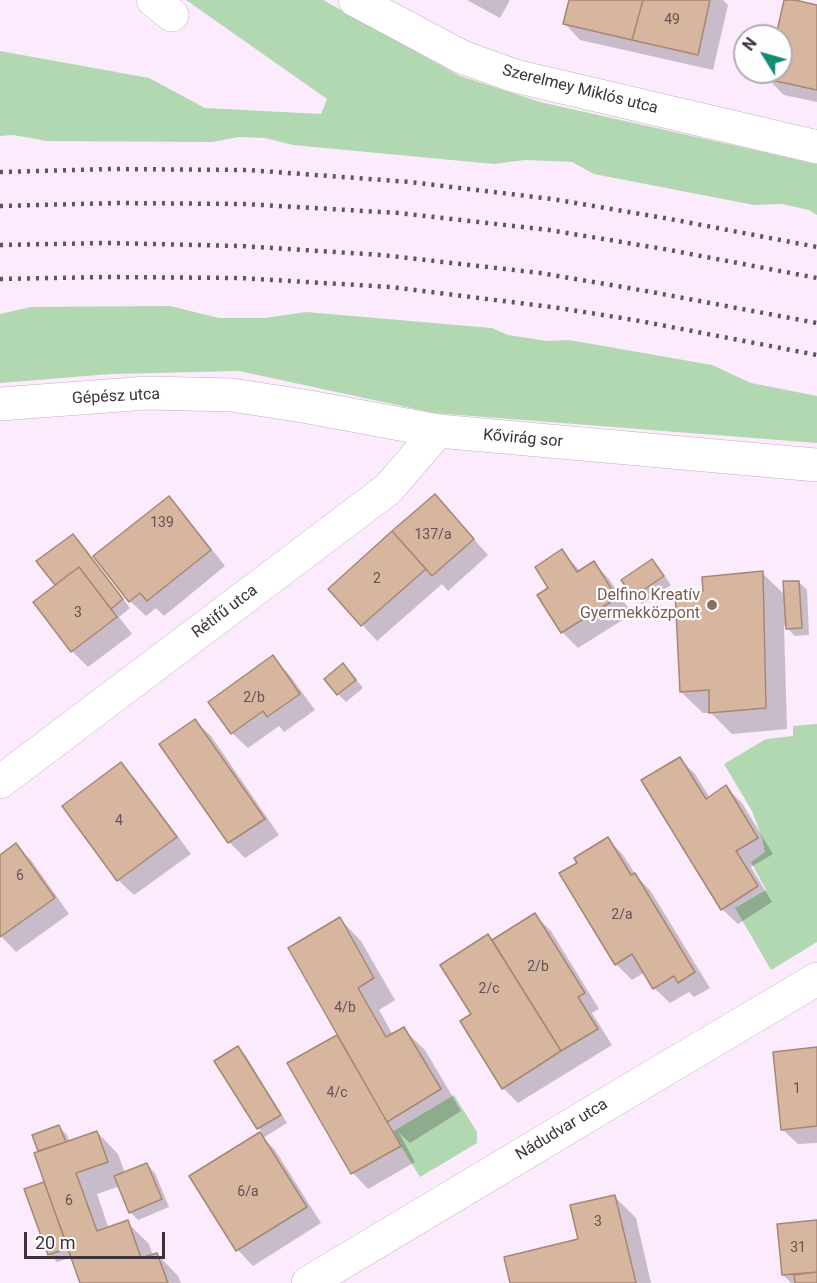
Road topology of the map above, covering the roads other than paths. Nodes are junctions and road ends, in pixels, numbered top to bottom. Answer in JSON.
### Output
{"nodes":[{"id":1,"x":355,"y":0,"type":"edge"},
{"id":2,"x":817,"y":147,"type":"edge"},
{"id":3,"x":232,"y":395,"type":"joint"},
{"id":4,"x":0,"y":404,"type":"edge"},
{"id":5,"x":438,"y":431,"type":"junction"},
{"id":6,"x":817,"y":465,"type":"edge"},
{"id":7,"x":0,"y":782,"type":"edge"},
{"id":8,"x":817,"y":979,"type":"edge"},
{"id":9,"x":309,"y":1283,"type":"edge"}],
"edges":[{"from":1,"to":2,"type":"street","name":"Szerelmey Miklós utca"},
{"from":3,"to":4,"type":"street","name":"Gépész utca"},
{"from":3,"to":5,"type":"street","name":"Kővirág sor"},
{"from":5,"to":6,"type":"street","name":"Kővirág sor"},
{"from":5,"to":7,"type":"street","name":"Rétifű utca"},
{"from":8,"to":9,"type":"street","name":"Nádudvar utca"}]}
